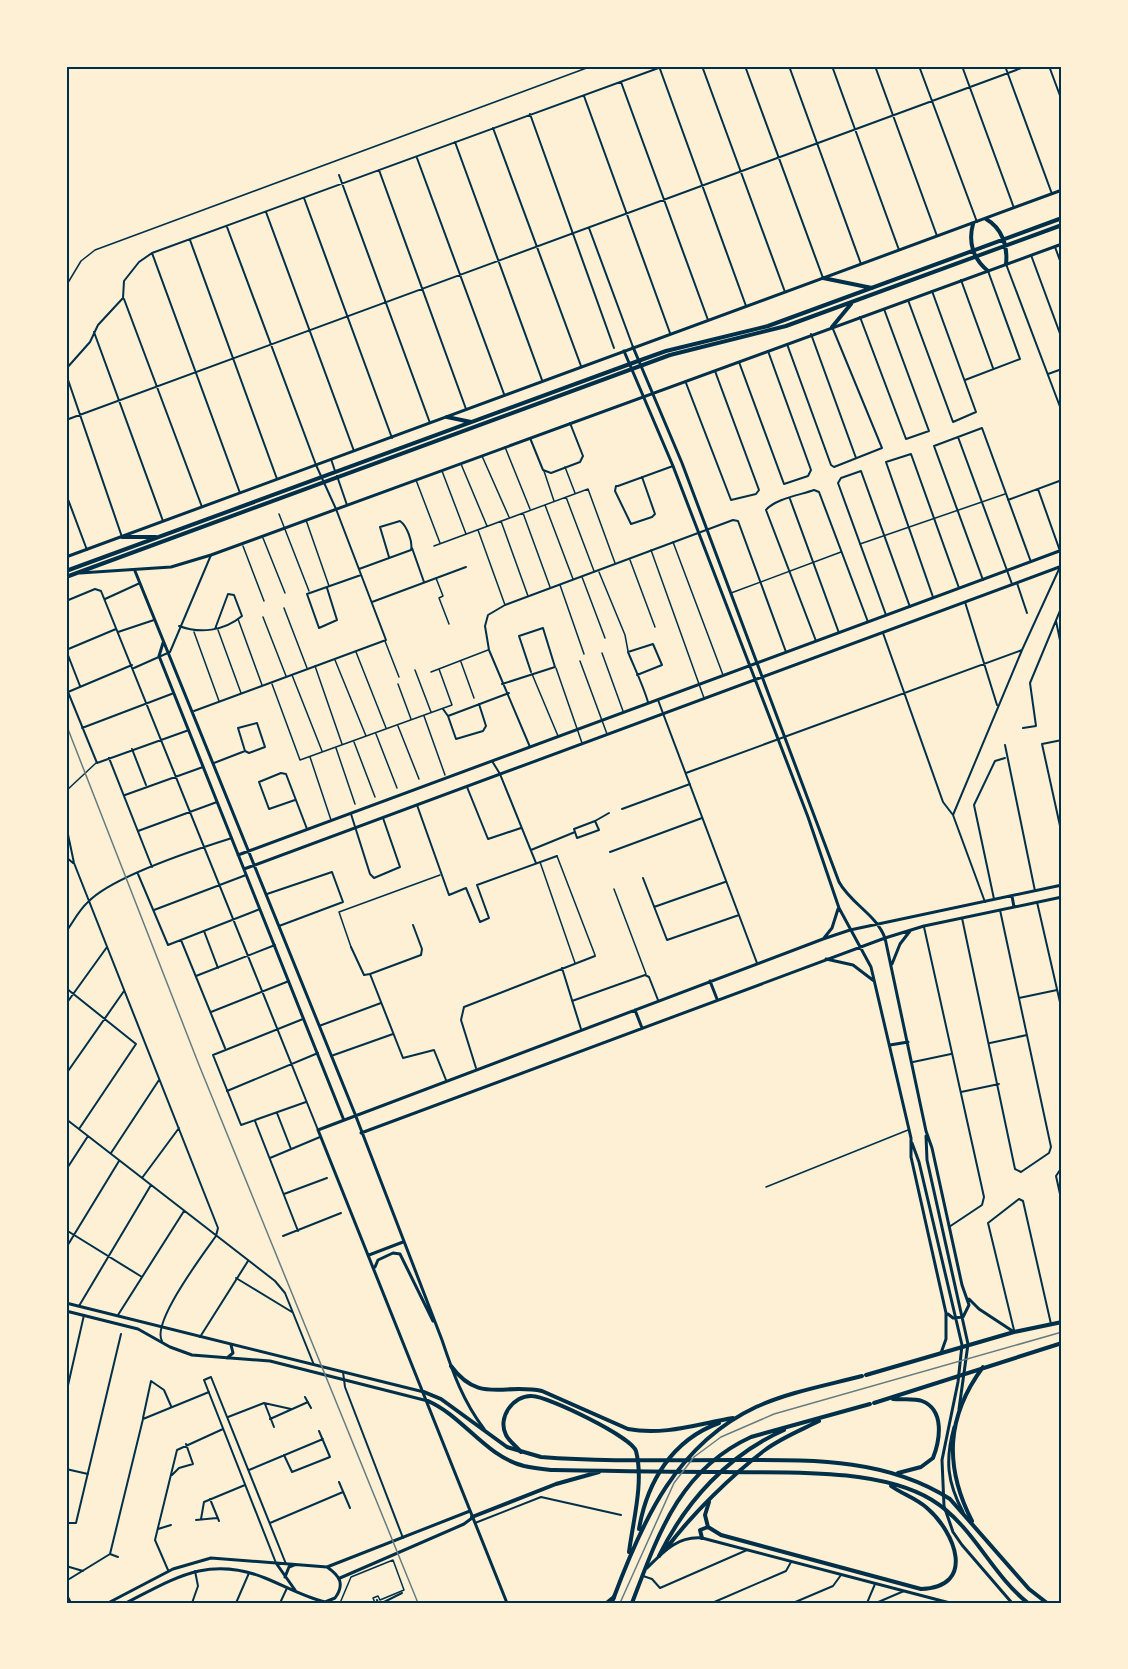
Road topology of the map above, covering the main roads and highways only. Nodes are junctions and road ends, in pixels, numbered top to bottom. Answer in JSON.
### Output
{"nodes":[{"id":1,"x":1062,"y":218,"type":"edge"},
{"id":2,"x":986,"y":219,"type":"road end"},
{"id":3,"x":975,"y":223,"type":"road end"},
{"id":4,"x":1062,"y":225,"type":"edge"},
{"id":5,"x":1003,"y":240,"type":"junction"},
{"id":6,"x":1005,"y":246,"type":"junction"},
{"id":7,"x":973,"y":251,"type":"junction"},
{"id":8,"x":976,"y":257,"type":"junction"},
{"id":9,"x":1006,"y":264,"type":"road end"},
{"id":10,"x":988,"y":271,"type":"road end"},
{"id":11,"x":823,"y":278,"type":"road end"},
{"id":12,"x":873,"y":288,"type":"junction"},
{"id":13,"x":851,"y":303,"type":"junction"},
{"id":14,"x":832,"y":327,"type":"road end"},
{"id":15,"x":630,"y":367,"type":"junction"},
{"id":16,"x":447,"y":417,"type":"road end"},
{"id":17,"x":471,"y":422,"type":"junction"},
{"id":18,"x":122,"y":537,"type":"road end"},
{"id":19,"x":160,"y":537,"type":"junction"},
{"id":20,"x":66,"y":571,"type":"edge"},
{"id":21,"x":66,"y":578,"type":"edge"},
{"id":22,"x":1062,"y":1322,"type":"edge"},
{"id":23,"x":1062,"y":1343,"type":"edge"},
{"id":24,"x":451,"y":1366,"type":"road end"},
{"id":25,"x":983,"y":1367,"type":"junction"},
{"id":26,"x":424,"y":1392,"type":"road end"},
{"id":27,"x":889,"y":1399,"type":"junction"},
{"id":28,"x":428,"y":1401,"type":"road end"},
{"id":29,"x":827,"y":1416,"type":"junction"},
{"id":30,"x":736,"y":1417,"type":"junction"},
{"id":31,"x":794,"y":1426,"type":"junction"},
{"id":32,"x":521,"y":1452,"type":"junction"},
{"id":33,"x":603,"y":1471,"type":"junction"},
{"id":34,"x":898,"y":1473,"type":"junction"},
{"id":35,"x":888,"y":1484,"type":"junction"},
{"id":36,"x":709,"y":1502,"type":"junction"},
{"id":37,"x":472,"y":1517,"type":"road end"},
{"id":38,"x":972,"y":1521,"type":"junction"},
{"id":39,"x":708,"y":1527,"type":"junction"},
{"id":40,"x":638,"y":1535,"type":"junction"},
{"id":41,"x":702,"y":1539,"type":"road end"},
{"id":42,"x":666,"y":1549,"type":"road end"},
{"id":43,"x":659,"y":1556,"type":"road end"},
{"id":44,"x":628,"y":1559,"type":"junction"},
{"id":45,"x":614,"y":1597,"type":"joint"},
{"id":46,"x":632,"y":1601,"type":"edge"},
{"id":47,"x":611,"y":1603,"type":"edge"},
{"id":48,"x":1028,"y":1603,"type":"edge"},
{"id":49,"x":1047,"y":1603,"type":"edge"}],
"edges":[{"from":1,"to":5,"type":"main road"},
{"from":2,"to":5,"type":"main road"},
{"from":3,"to":7,"type":"main road"},
{"from":4,"to":6,"type":"main road"},
{"from":5,"to":6,"type":"main road"},
{"from":5,"to":7,"type":"main road"},
{"from":6,"to":8,"type":"main road"},
{"from":6,"to":9,"type":"main road"},
{"from":7,"to":8,"type":"main road"},
{"from":7,"to":12,"type":"main road"},
{"from":8,"to":10,"type":"main road"},
{"from":8,"to":13,"type":"main road"},
{"from":11,"to":12,"type":"main road"},
{"from":12,"to":15,"type":"main road"},
{"from":13,"to":14,"type":"main road"},
{"from":13,"to":15,"type":"main road"},
{"from":15,"to":17,"type":"main road"},
{"from":15,"to":21,"type":"main road"},
{"from":16,"to":17,"type":"main road"},
{"from":17,"to":19,"type":"main road"},
{"from":18,"to":19,"type":"main road"},
{"from":19,"to":20,"type":"main road"},
{"from":22,"to":30,"type":"main road"},
{"from":23,"to":25,"type":"main road"},
{"from":24,"to":30,"type":"main road"},
{"from":25,"to":27,"type":"main road"},
{"from":25,"to":38,"type":"main road"},
{"from":26,"to":32,"type":"main road"},
{"from":27,"to":29,"type":"main road"},
{"from":27,"to":34,"type":"main road"},
{"from":28,"to":33,"type":"main road"},
{"from":29,"to":31,"type":"main road"},
{"from":29,"to":36,"type":"main road"},
{"from":30,"to":40,"type":"main road"},
{"from":30,"to":40,"type":"main road"},
{"from":31,"to":43,"type":"main road"},
{"from":31,"to":46,"type":"main road"},
{"from":32,"to":34,"type":"main road"},
{"from":32,"to":44,"type":"main road"},
{"from":33,"to":35,"type":"main road"},
{"from":33,"to":37,"type":"main road"},
{"from":34,"to":38,"type":"main road"},
{"from":35,"to":39,"type":"main road"},
{"from":35,"to":48,"type":"main road"},
{"from":36,"to":39,"type":"main road"},
{"from":36,"to":42,"type":"main road"},
{"from":38,"to":49,"type":"main road"},
{"from":39,"to":41,"type":"main road"},
{"from":40,"to":44,"type":"main road"},
{"from":44,"to":45,"type":"main road"},
{"from":45,"to":47,"type":"highway"}]}
